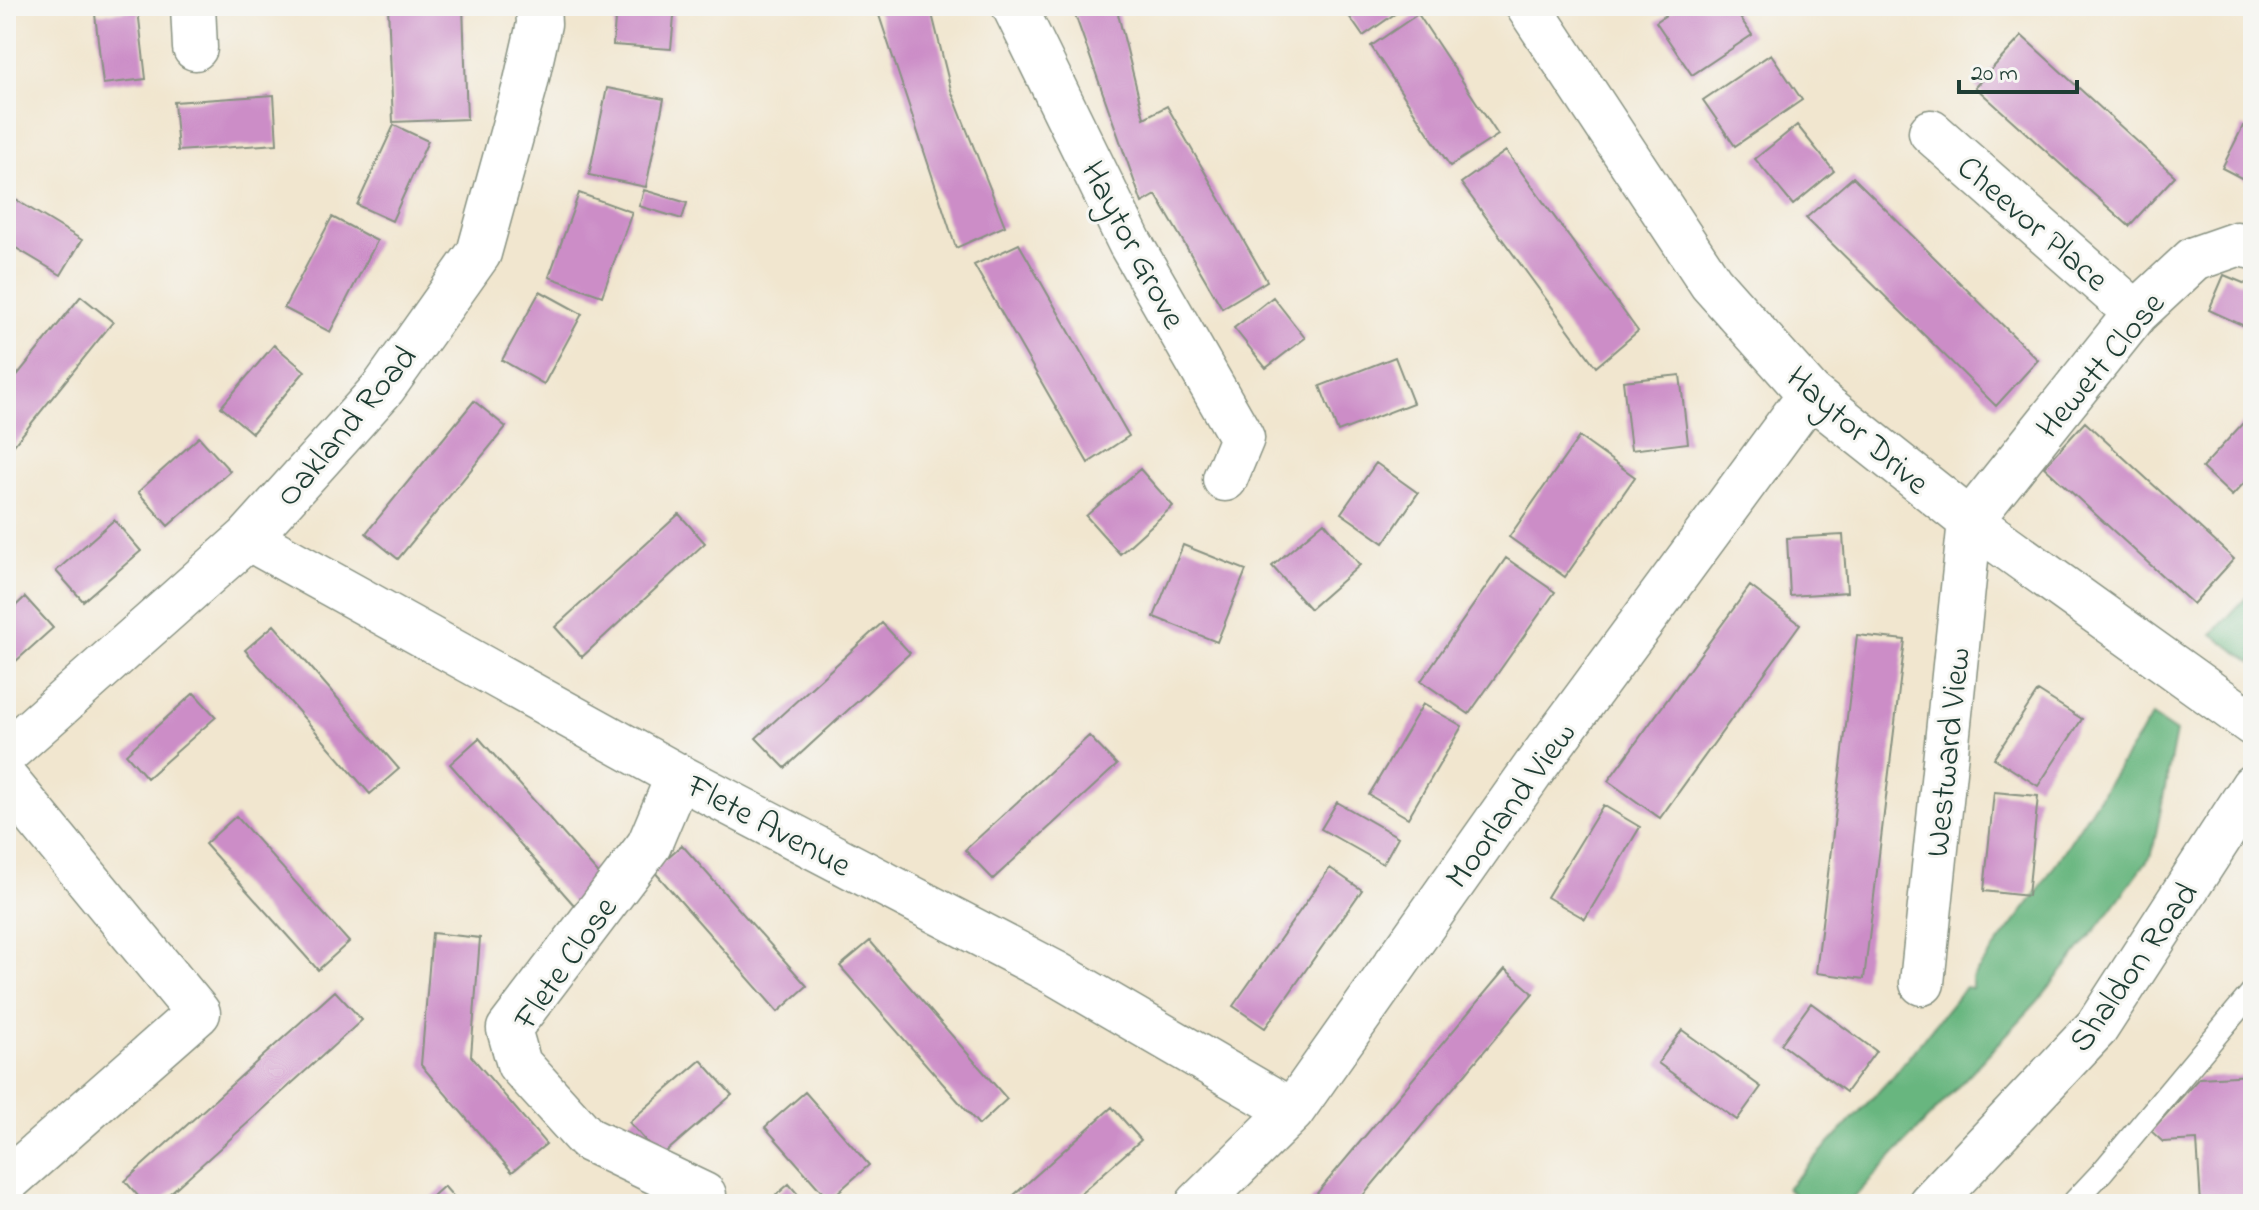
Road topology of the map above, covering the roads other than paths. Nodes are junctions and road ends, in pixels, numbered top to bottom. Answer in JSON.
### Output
{"nodes":[{"id":1,"x":538,"y":6,"type":"edge"},
{"id":2,"x":1014,"y":6,"type":"edge"},
{"id":3,"x":1528,"y":6,"type":"edge"},
{"id":4,"x":1931,"y":132,"type":"dead end"},
{"id":5,"x":2253,"y":247,"type":"edge"},
{"id":6,"x":2136,"y":313,"type":"junction"},
{"id":7,"x":1810,"y":394,"type":"junction"},
{"id":8,"x":1225,"y":479,"type":"dead end"},
{"id":9,"x":1970,"y":521,"type":"junction"},
{"id":10,"x":248,"y":538,"type":"junction"},
{"id":11,"x":2253,"y":724,"type":"edge"},
{"id":12,"x":6,"y":753,"type":"edge"},
{"id":13,"x":678,"y":776,"type":"junction"},
{"id":14,"x":6,"y":780,"type":"edge"},
{"id":15,"x":2253,"y":786,"type":"edge"},
{"id":16,"x":1922,"y":983,"type":"dead end"},
{"id":17,"x":2253,"y":991,"type":"edge"},
{"id":18,"x":1292,"y":1111,"type":"junction"},
{"id":19,"x":6,"y":1182,"type":"edge"},
{"id":20,"x":695,"y":1204,"type":"edge"},
{"id":21,"x":1198,"y":1204,"type":"edge"},
{"id":22,"x":1930,"y":1204,"type":"edge"},
{"id":23,"x":2072,"y":1204,"type":"edge"}],
"edges":[{"from":1,"to":10,"type":"street","name":"Oakland Road"},
{"from":2,"to":8,"type":"street","name":"Haytor Grove"},
{"from":3,"to":7,"type":"street","name":"Haytor Drive"},
{"from":4,"to":6,"type":"street","name":"Cheevor Place"},
{"from":5,"to":6,"type":"street","name":"Hewett Close"},
{"from":6,"to":9,"type":"street","name":"Hewett Close"},
{"from":7,"to":9,"type":"street","name":"Haytor Drive"},
{"from":7,"to":18,"type":"street","name":"Moorland View"},
{"from":9,"to":11,"type":"street","name":"Haytor Drive"},
{"from":9,"to":16,"type":"street","name":"Westward View"},
{"from":10,"to":12,"type":"street","name":"Oakland Road"},
{"from":10,"to":13,"type":"street","name":"Flete Avenue"},
{"from":13,"to":18,"type":"street","name":"Flete Avenue"},
{"from":13,"to":20,"type":"street","name":"Flete Close"},
{"from":14,"to":19,"type":"street"},
{"from":15,"to":22,"type":"street","name":"Shaldon Road"},
{"from":17,"to":23,"type":"lane"},
{"from":18,"to":21,"type":"street","name":"Moorland View"}]}
